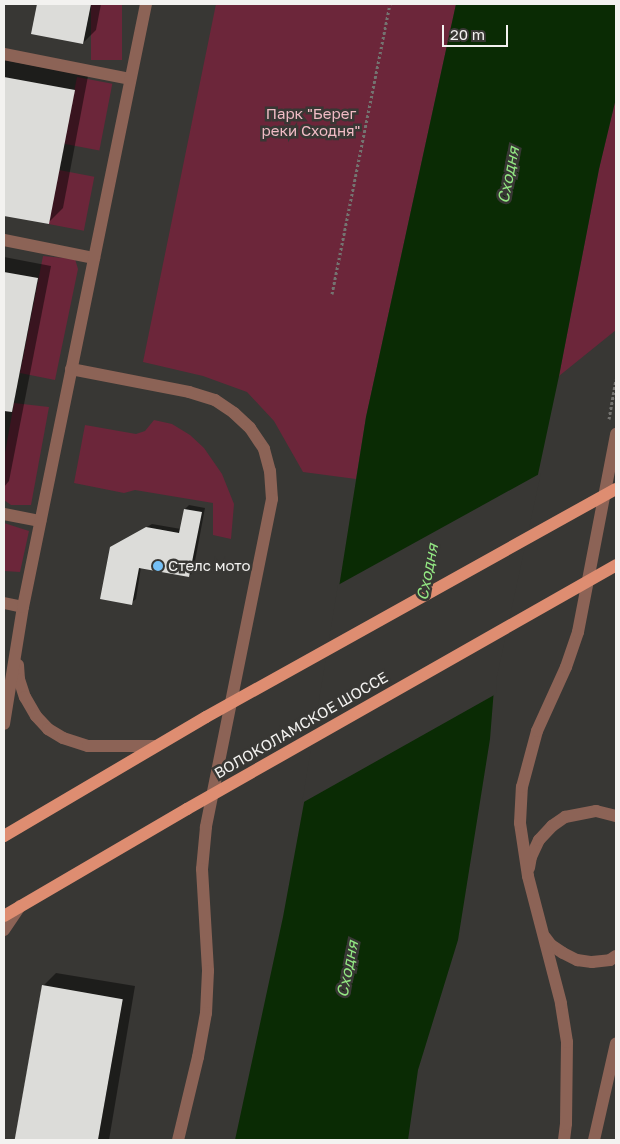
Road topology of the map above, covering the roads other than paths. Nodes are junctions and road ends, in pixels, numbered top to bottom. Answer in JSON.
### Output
{"nodes":[{"id":1,"x":146,"y":4,"type":"edge"},
{"id":2,"x":4,"y":54,"type":"edge"},
{"id":3,"x":130,"y":79,"type":"junction"},
{"id":4,"x":4,"y":240,"type":"edge"},
{"id":5,"x":94,"y":258,"type":"junction"},
{"id":6,"x":71,"y":369,"type":"junction"},
{"id":7,"x":612,"y":432,"type":"edge"},
{"id":8,"x":616,"y":489,"type":"edge"},
{"id":9,"x":4,"y":514,"type":"edge"},
{"id":10,"x":40,"y":521,"type":"junction"},
{"id":11,"x":616,"y":565,"type":"edge"},
{"id":12,"x":4,"y":603,"type":"edge"},
{"id":13,"x":23,"y":607,"type":"junction"},
{"id":14,"x":17,"y":640,"type":"junction"},
{"id":15,"x":4,"y":724,"type":"edge"},
{"id":16,"x":156,"y":746,"type":"junction"},
{"id":17,"x":616,"y":816,"type":"edge"},
{"id":18,"x":4,"y":836,"type":"edge"},
{"id":19,"x":528,"y":876,"type":"junction"},
{"id":20,"x":20,"y":906,"type":"junction"},
{"id":21,"x":4,"y":916,"type":"edge"},
{"id":22,"x":4,"y":930,"type":"edge"},
{"id":23,"x":542,"y":932,"type":"junction"},
{"id":24,"x":616,"y":956,"type":"edge"},
{"id":25,"x":616,"y":1043,"type":"edge"},
{"id":26,"x":178,"y":1140,"type":"edge"},
{"id":27,"x":564,"y":1140,"type":"edge"},
{"id":28,"x":594,"y":1140,"type":"edge"}],
"edges":[{"from":1,"to":3,"type":"street"},
{"from":2,"to":3,"type":"street"},
{"from":3,"to":5,"type":"street"},
{"from":4,"to":5,"type":"street"},
{"from":5,"to":6,"type":"street"},
{"from":6,"to":10,"type":"street"},
{"from":6,"to":26,"type":"street"},
{"from":7,"to":19,"type":"street"},
{"from":8,"to":16,"type":"main road","bridge":true},
{"from":9,"to":10,"type":"street"},
{"from":10,"to":13,"type":"street"},
{"from":11,"to":20,"type":"main road","name":"ВОЛОКОЛАМСКОЕ ШОССЕ","bridge":true},
{"from":12,"to":13,"type":"street"},
{"from":13,"to":14,"type":"street"},
{"from":14,"to":15,"type":"street"},
{"from":14,"to":16,"type":"street"},
{"from":16,"to":18,"type":"main road"},
{"from":17,"to":19,"type":"street"},
{"from":19,"to":23,"type":"street"},
{"from":20,"to":21,"type":"main road","name":"ВОЛОКОЛАМСКОЕ ШОССЕ"},
{"from":20,"to":22,"type":"street"},
{"from":23,"to":24,"type":"street"},
{"from":23,"to":27,"type":"street"},
{"from":25,"to":28,"type":"street"}]}
